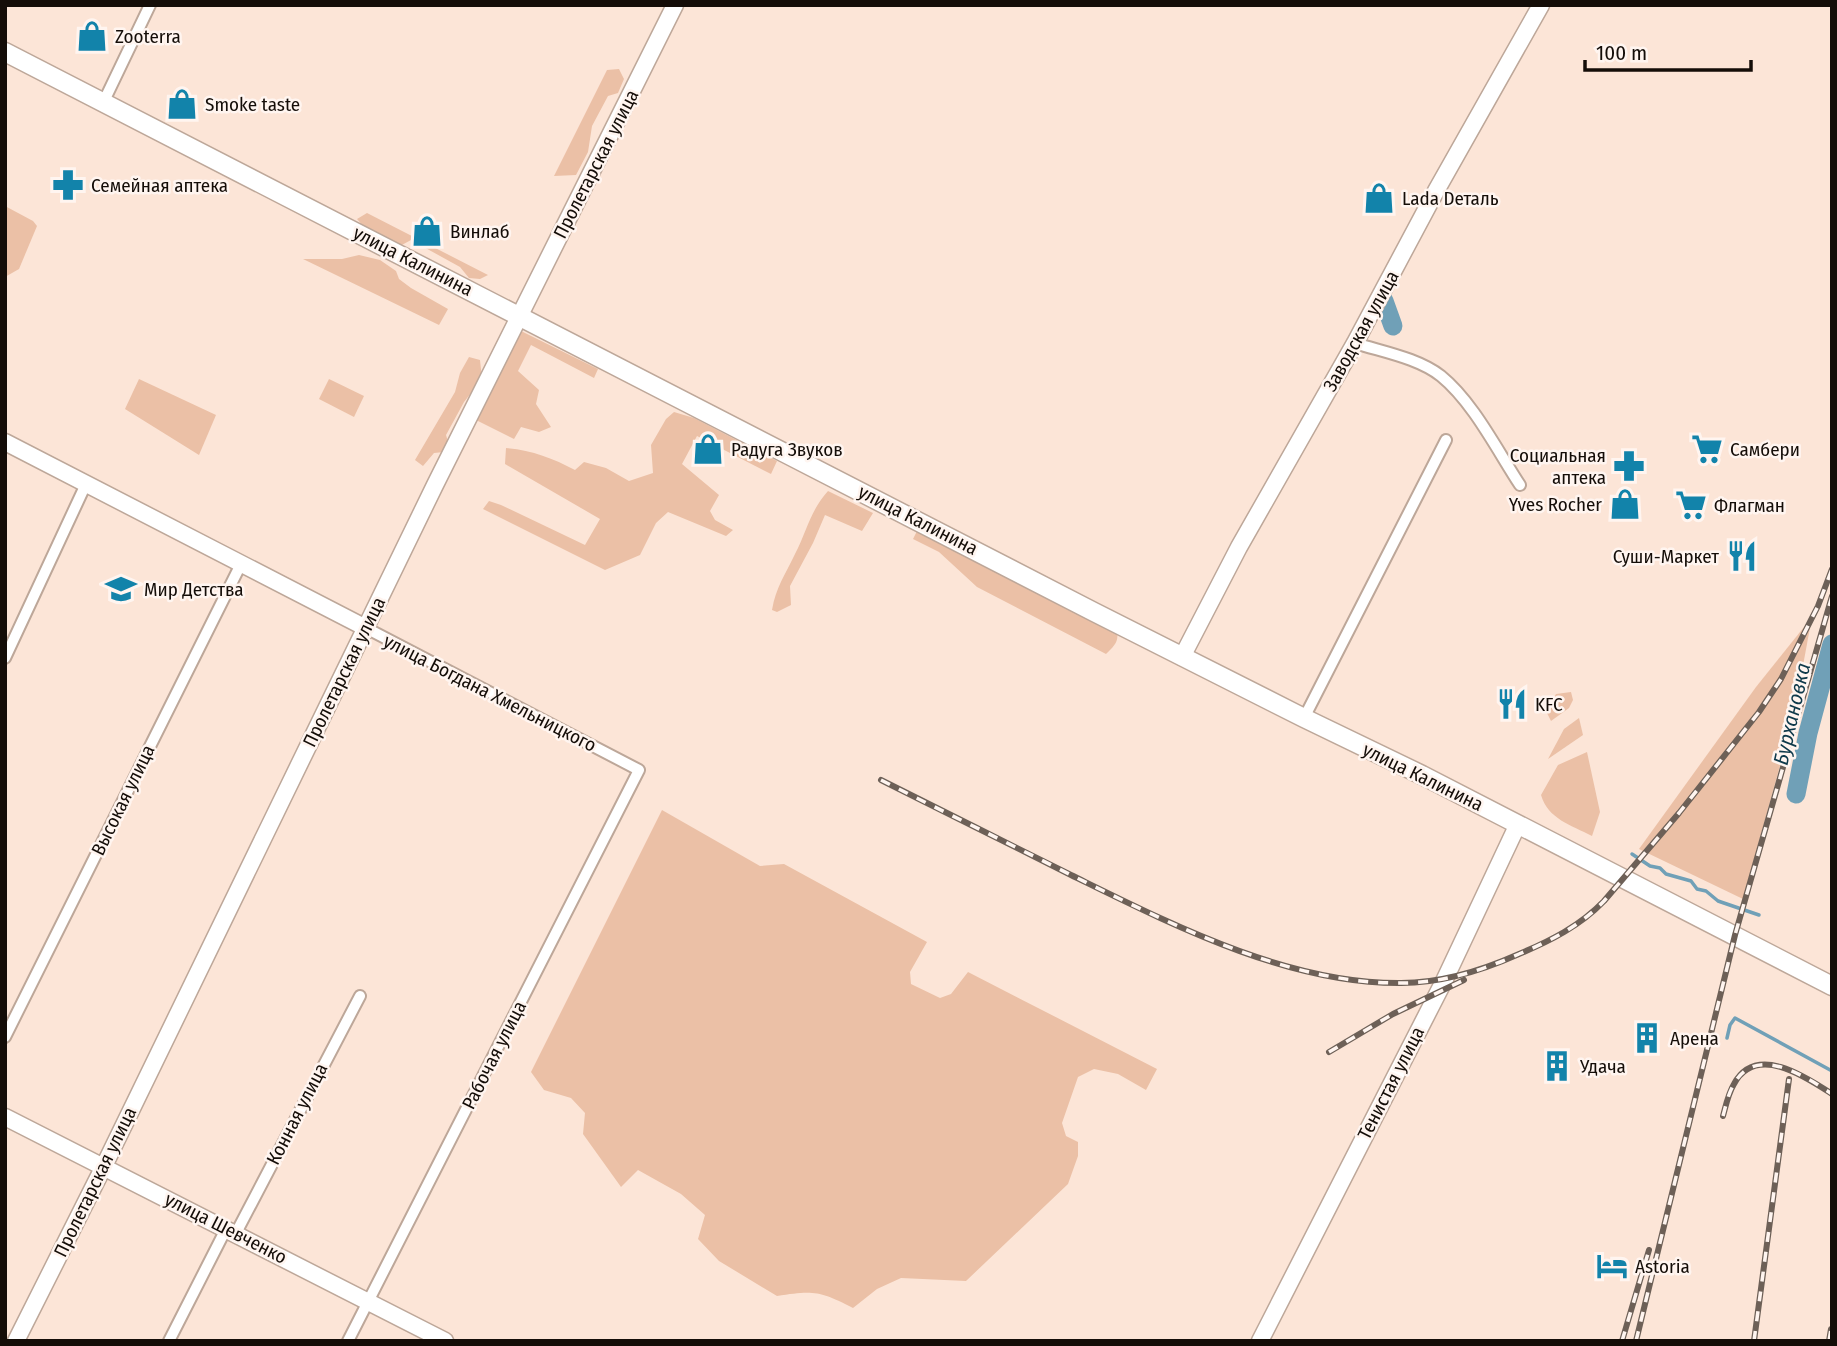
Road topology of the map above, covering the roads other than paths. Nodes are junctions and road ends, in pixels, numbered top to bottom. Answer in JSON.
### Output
{"nodes":[{"id":1,"x":150,"y":5,"type":"edge"},
{"id":2,"x":675,"y":5,"type":"edge"},
{"id":3,"x":1541,"y":5,"type":"edge"},
{"id":4,"x":5,"y":52,"type":"edge"},
{"id":5,"x":104,"y":101,"type":"junction"},
{"id":6,"x":520,"y":315,"type":"junction"},
{"id":7,"x":1355,"y":343,"type":"junction"},
{"id":8,"x":1446,"y":440,"type":"dead end"},
{"id":9,"x":5,"y":442,"type":"edge"},
{"id":10,"x":86,"y":484,"type":"junction"},
{"id":11,"x":1520,"y":485,"type":"dead end"},
{"id":12,"x":241,"y":564,"type":"junction"},
{"id":13,"x":366,"y":628,"type":"junction"},
{"id":14,"x":1182,"y":657,"type":"junction"},
{"id":15,"x":5,"y":658,"type":"edge"},
{"id":16,"x":1304,"y":718,"type":"junction"},
{"id":17,"x":639,"y":770,"type":"joint"},
{"id":18,"x":1517,"y":824,"type":"junction"},
{"id":19,"x":1832,"y":986,"type":"edge"},
{"id":20,"x":360,"y":996,"type":"dead end"},
{"id":21,"x":5,"y":1037,"type":"edge"},
{"id":22,"x":5,"y":1117,"type":"edge"},
{"id":23,"x":104,"y":1166,"type":"junction"},
{"id":24,"x":231,"y":1231,"type":"junction"},
{"id":25,"x":369,"y":1300,"type":"junction"},
{"id":26,"x":16,"y":1341,"type":"edge"},
{"id":27,"x":169,"y":1341,"type":"edge"},
{"id":28,"x":348,"y":1341,"type":"edge"},
{"id":29,"x":445,"y":1341,"type":"edge"},
{"id":30,"x":1261,"y":1341,"type":"edge"}],
"edges":[{"from":1,"to":5,"type":"street"},
{"from":2,"to":6,"type":"street","name":"Пролетарская улица"},
{"from":3,"to":7,"type":"street","name":"Заводская улица"},
{"from":4,"to":5,"type":"main road","name":"улица Калинина"},
{"from":5,"to":6,"type":"main road","name":"улица Калинина"},
{"from":6,"to":13,"type":"street","name":"Пролетарская улица"},
{"from":6,"to":14,"type":"main road","name":"улица Калинина"},
{"from":7,"to":11,"type":"street"},
{"from":7,"to":14,"type":"street","name":"Заводская улица"},
{"from":8,"to":16,"type":"street"},
{"from":9,"to":10,"type":"street","name":"улица Богдана Хмельницкого"},
{"from":10,"to":12,"type":"street","name":"улица Богдана Хмельницкого"},
{"from":10,"to":15,"type":"street"},
{"from":12,"to":13,"type":"street","name":"улица Богдана Хмельницкого"},
{"from":12,"to":21,"type":"street","name":"Высокая улица"},
{"from":13,"to":17,"type":"street","name":"улица Богдана Хмельницкого"},
{"from":13,"to":23,"type":"street","name":"Пролетарская улица"},
{"from":14,"to":16,"type":"main road","name":"улица Калинина"},
{"from":16,"to":18,"type":"main road","name":"улица Калинина"},
{"from":17,"to":25,"type":"street","name":"Рабочая улица"},
{"from":18,"to":19,"type":"main road","name":"улица Калинина"},
{"from":18,"to":30,"type":"street","name":"Тенистая улица"},
{"from":20,"to":24,"type":"street","name":"Конная улица"},
{"from":22,"to":23,"type":"street","name":"улица Шевченко"},
{"from":23,"to":24,"type":"street","name":"улица Шевченко"},
{"from":23,"to":26,"type":"street","name":"Пролетарская улица"},
{"from":24,"to":25,"type":"street","name":"улица Шевченко"},
{"from":24,"to":27,"type":"street","name":"Конная улица"},
{"from":25,"to":28,"type":"street","name":"Рабочая улица"},
{"from":25,"to":29,"type":"street","name":"улица Шевченко"}]}
